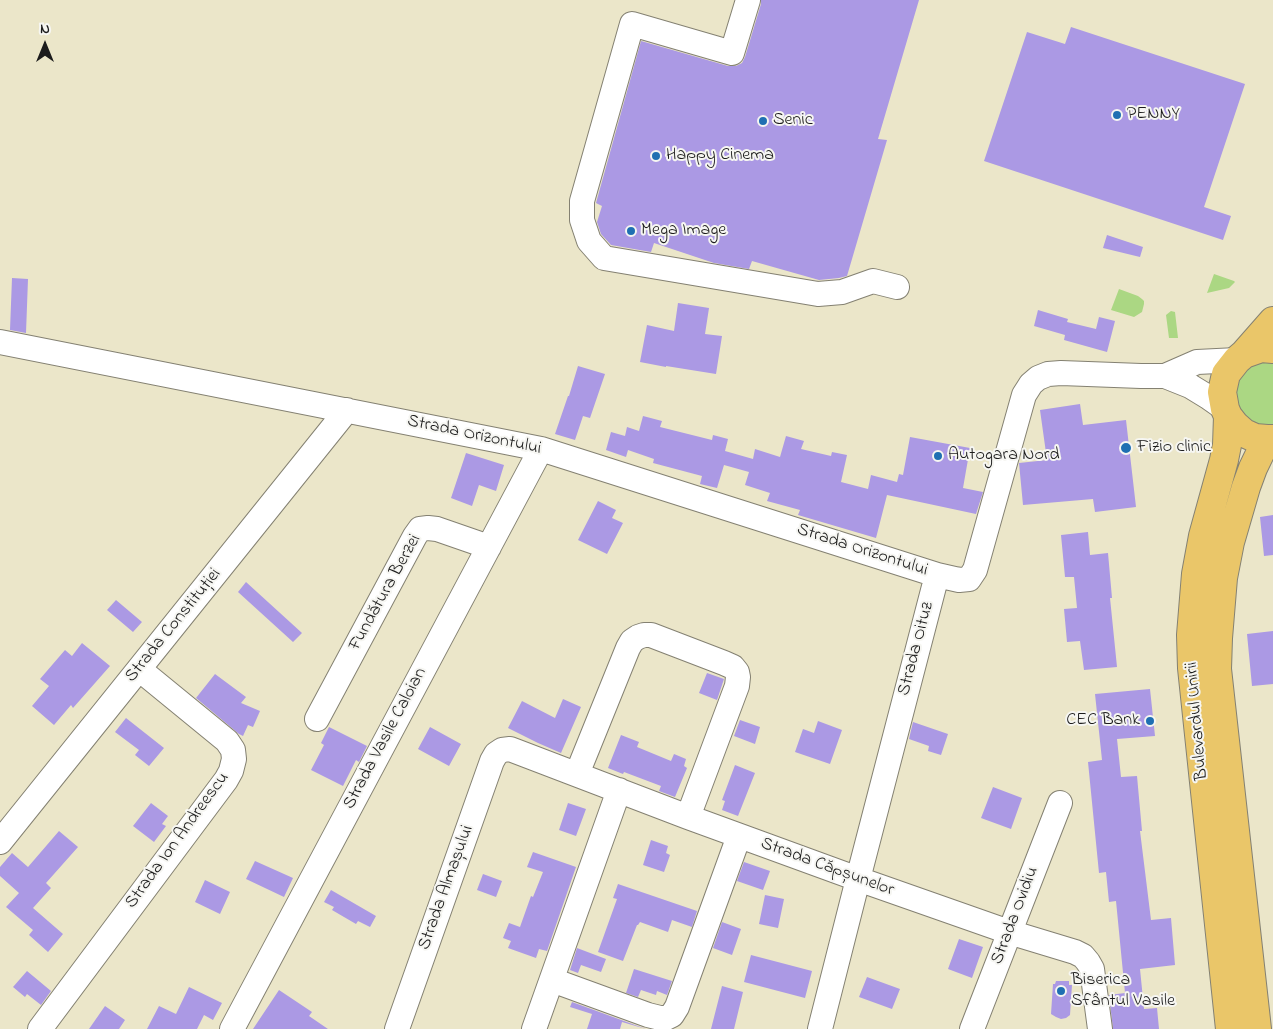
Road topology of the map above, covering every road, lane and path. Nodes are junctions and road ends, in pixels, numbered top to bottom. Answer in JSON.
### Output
{"nodes":[{"id":1,"x":748,"y":0,"type":"edge"},
{"id":2,"x":897,"y":287,"type":"dead end"},
{"id":3,"x":1273,"y":321,"type":"edge"},
{"id":4,"x":0,"y":342,"type":"edge"},
{"id":5,"x":1273,"y":349,"type":"edge"},
{"id":6,"x":1241,"y":357,"type":"junction"},
{"id":7,"x":1165,"y":376,"type":"junction"},
{"id":8,"x":347,"y":410,"type":"junction"},
{"id":9,"x":1226,"y":413,"type":"junction"},
{"id":10,"x":1270,"y":439,"type":"edge"},
{"id":11,"x":541,"y":449,"type":"junction"},
{"id":12,"x":488,"y":547,"type":"junction"},
{"id":13,"x":937,"y":575,"type":"junction"},
{"id":14,"x":139,"y":669,"type":"junction"},
{"id":15,"x":317,"y":719,"type":"dead end"},
{"id":16,"x":502,"y":750,"type":"joint"},
{"id":17,"x":577,"y":774,"type":"junction"},
{"id":18,"x":619,"y":790,"type":"junction"},
{"id":19,"x":1060,"y":803,"type":"dead end"},
{"id":20,"x":688,"y":817,"type":"junction"},
{"id":21,"x":738,"y":836,"type":"junction"},
{"id":22,"x":0,"y":842,"type":"edge"},
{"id":23,"x":858,"y":879,"type":"junction"},
{"id":24,"x":1009,"y":932,"type":"junction"},
{"id":25,"x":552,"y":980,"type":"junction"},
{"id":26,"x":40,"y":1029,"type":"edge"},
{"id":27,"x":232,"y":1029,"type":"edge"},
{"id":28,"x":397,"y":1029,"type":"edge"},
{"id":29,"x":534,"y":1029,"type":"edge"},
{"id":30,"x":820,"y":1029,"type":"edge"},
{"id":31,"x":972,"y":1029,"type":"edge"},
{"id":32,"x":1100,"y":1029,"type":"edge"},
{"id":33,"x":1230,"y":1029,"type":"edge"},
{"id":34,"x":1257,"y":1029,"type":"edge"}],
"edges":[{"from":1,"to":2,"type":"street"},
{"from":3,"to":6,"type":"main road"},
{"from":4,"to":8,"type":"street","name":"Strada Orizontului"},
{"from":5,"to":6,"type":"main road"},
{"from":6,"to":7,"type":"street"},
{"from":6,"to":9,"type":"main road","name":"Bulevardul Unirii"},
{"from":7,"to":9,"type":"street"},
{"from":7,"to":13,"type":"street"},
{"from":8,"to":11,"type":"street","name":"Strada Orizontului"},
{"from":8,"to":14,"type":"street","name":"Strada Constituției"},
{"from":9,"to":10,"type":"main road"},
{"from":9,"to":33,"type":"main road","name":"Bulevardul Unirii"},
{"from":10,"to":34,"type":"main road","name":"Bulevardul Unirii"},
{"from":11,"to":12,"type":"street","name":"Strada Vasile Caloian"},
{"from":11,"to":13,"type":"street","name":"Strada Orizontului"},
{"from":12,"to":15,"type":"street","name":"Fundătura Berzei"},
{"from":12,"to":27,"type":"street","name":"Strada Vasile Caloian"},
{"from":13,"to":23,"type":"street","name":"Strada Oituz"},
{"from":14,"to":22,"type":"street","name":"Strada Constituției"},
{"from":14,"to":26,"type":"street","name":"Strada Ion Andreescu"},
{"from":16,"to":17,"type":"street","name":"Strada Căpșunelor"},
{"from":16,"to":28,"type":"street","name":"Strada Almașului"},
{"from":17,"to":18,"type":"street","name":"Strada Căpșunelor"},
{"from":17,"to":20,"type":"street"},
{"from":18,"to":20,"type":"street","name":"Strada Căpșunelor"},
{"from":18,"to":25,"type":"street"},
{"from":19,"to":24,"type":"street","name":"Strada Ovidiu"},
{"from":20,"to":21,"type":"street","name":"Strada Căpșunelor"},
{"from":21,"to":23,"type":"street","name":"Strada Căpșunelor"},
{"from":21,"to":25,"type":"street"},
{"from":23,"to":24,"type":"street","name":"Strada Căpșunelor"},
{"from":23,"to":30,"type":"street","name":"Strada Oituz"},
{"from":24,"to":31,"type":"street","name":"Strada Ovidiu"},
{"from":24,"to":32,"type":"street","name":"Strada Căpșunelor"},
{"from":25,"to":29,"type":"street"}]}
